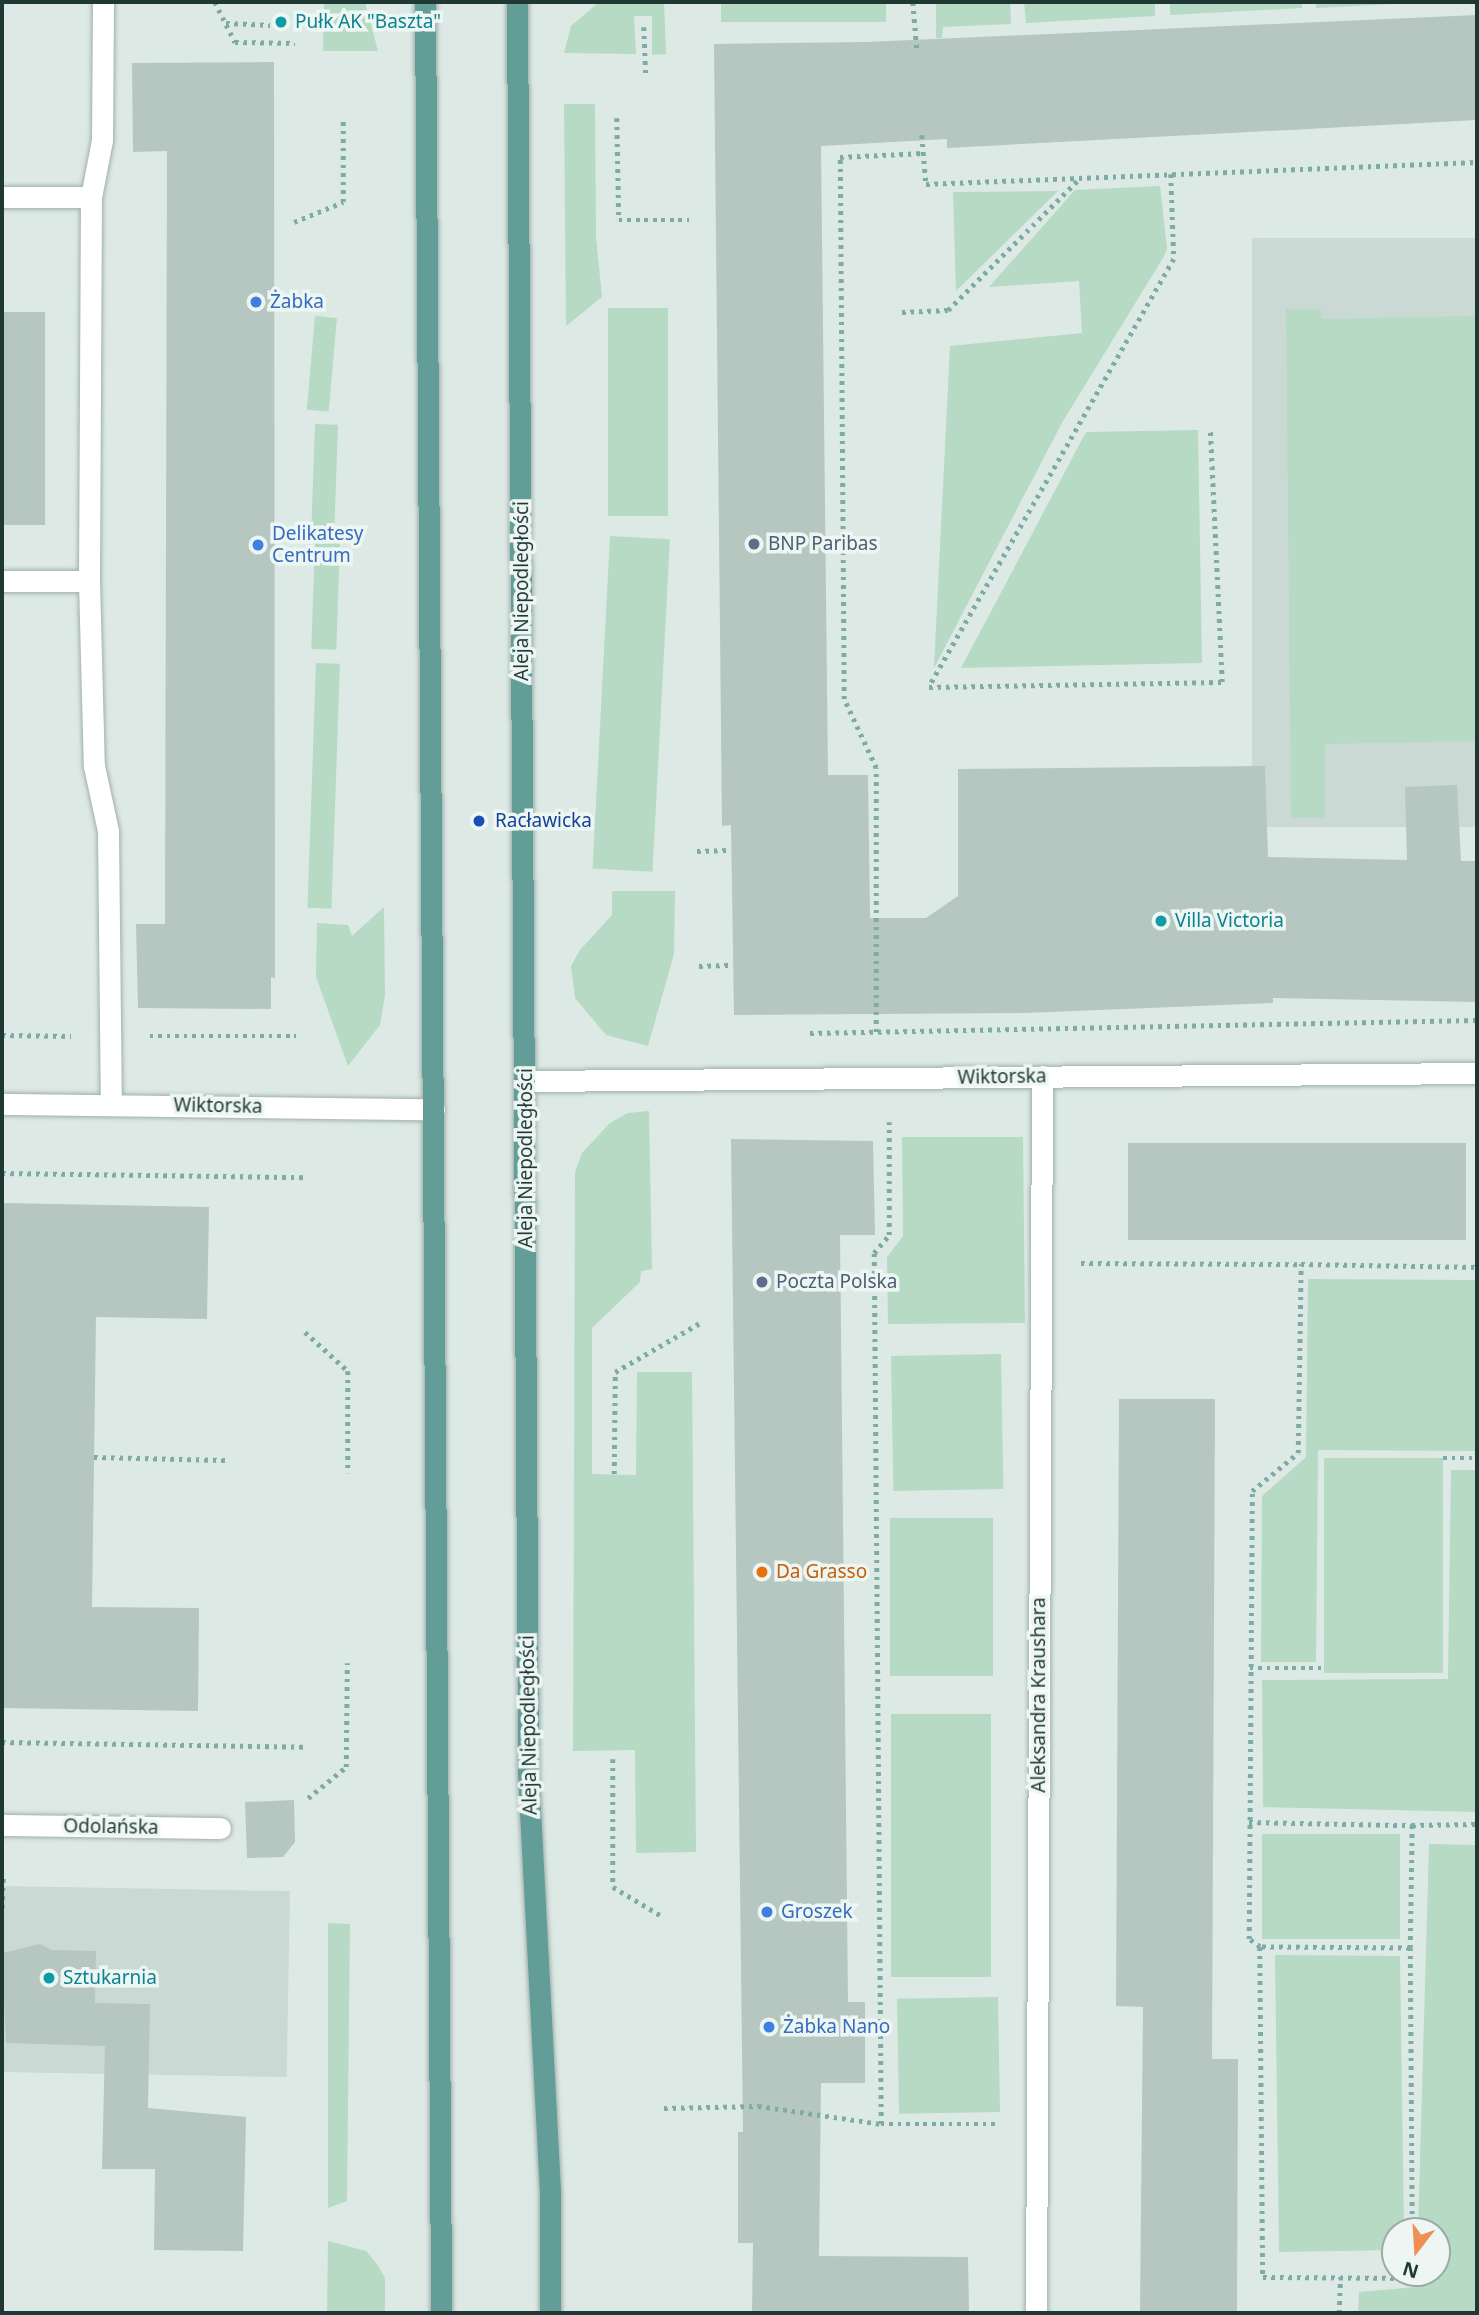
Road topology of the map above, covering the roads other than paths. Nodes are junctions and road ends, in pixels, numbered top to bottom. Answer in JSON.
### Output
{"nodes":[{"id":1,"x":103,"y":2,"type":"edge"},
{"id":2,"x":425,"y":2,"type":"edge"},
{"id":3,"x":517,"y":2,"type":"edge"},
{"id":4,"x":2,"y":197,"type":"edge"},
{"id":5,"x":91,"y":197,"type":"junction"},
{"id":6,"x":2,"y":581,"type":"edge"},
{"id":7,"x":89,"y":581,"type":"junction"},
{"id":8,"x":1477,"y":1073,"type":"edge"},
{"id":9,"x":1042,"y":1076,"type":"junction"},
{"id":10,"x":526,"y":1080,"type":"junction"},
{"id":11,"x":2,"y":1104,"type":"edge"},
{"id":12,"x":111,"y":1105,"type":"junction"},
{"id":13,"x":434,"y":1109,"type":"junction"},
{"id":14,"x":2,"y":1825,"type":"edge"},
{"id":15,"x":220,"y":1828,"type":"dead end"},
{"id":16,"x":442,"y":2313,"type":"edge"},
{"id":17,"x":550,"y":2313,"type":"edge"},
{"id":18,"x":1036,"y":2313,"type":"edge"}],
"edges":[{"from":1,"to":5,"type":"street"},
{"from":2,"to":13,"type":"main road"},
{"from":3,"to":10,"type":"main road","name":"Aleja Niepodległości"},
{"from":4,"to":5,"type":"street"},
{"from":5,"to":7,"type":"street"},
{"from":6,"to":7,"type":"street"},
{"from":7,"to":12,"type":"street"},
{"from":8,"to":9,"type":"street","name":"Wiktorska"},
{"from":9,"to":10,"type":"street","name":"Wiktorska"},
{"from":9,"to":18,"type":"street","name":"Aleksandra Kraushara"},
{"from":10,"to":17,"type":"main road","name":"Aleja Niepodległości"},
{"from":11,"to":12,"type":"street","name":"Wiktorska"},
{"from":12,"to":13,"type":"street","name":"Wiktorska"},
{"from":13,"to":16,"type":"main road"},
{"from":14,"to":15,"type":"street","name":"Odolańska"}]}
